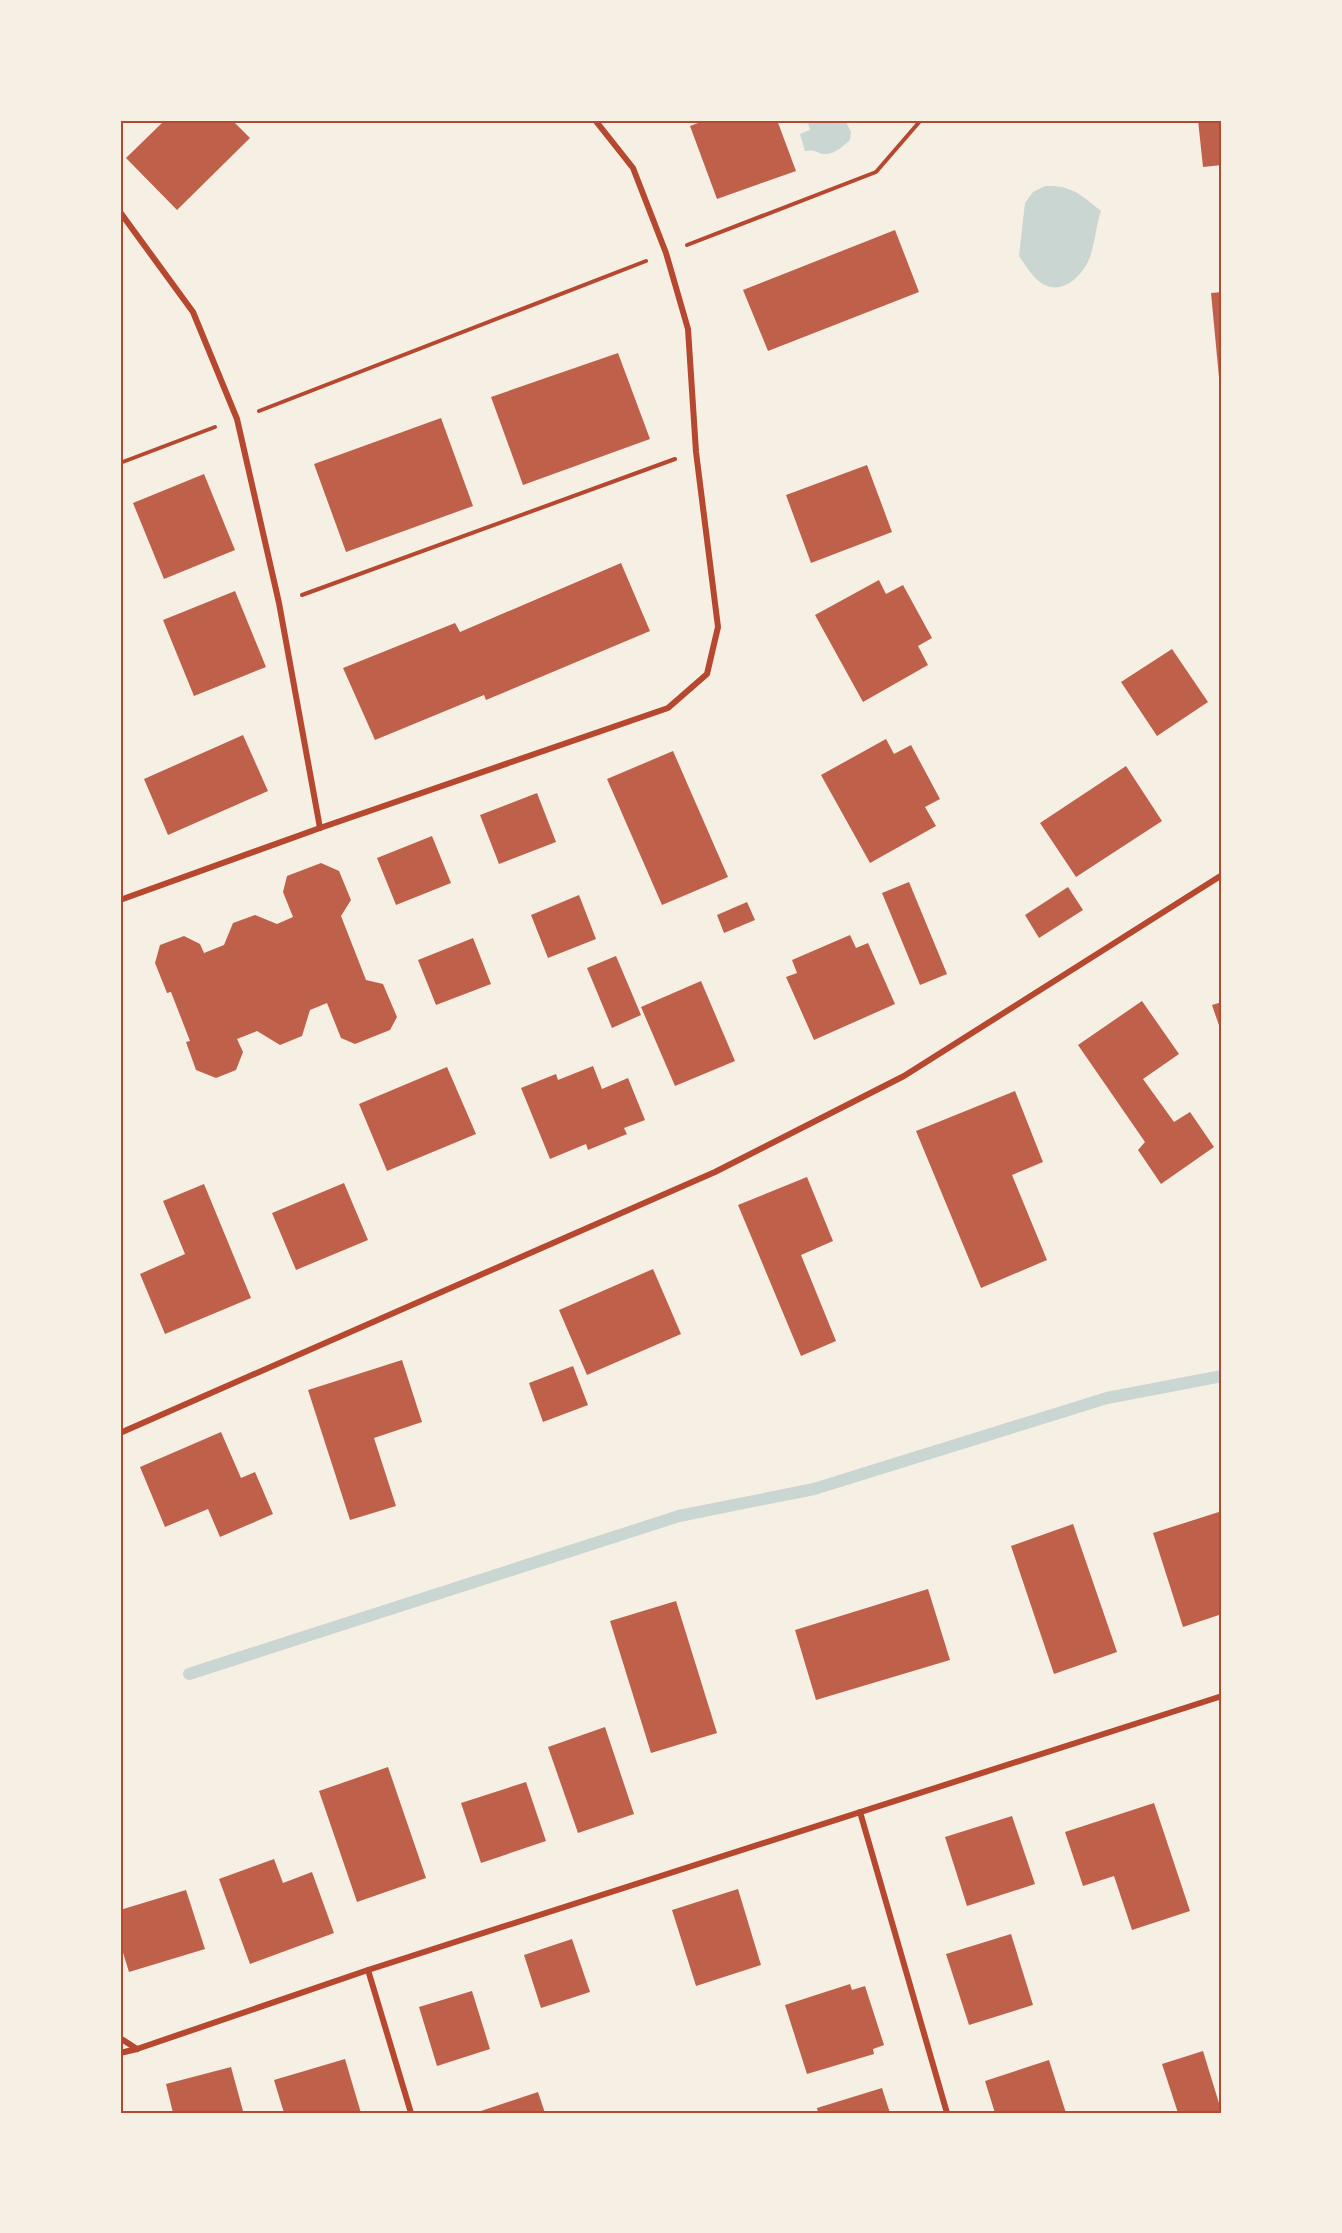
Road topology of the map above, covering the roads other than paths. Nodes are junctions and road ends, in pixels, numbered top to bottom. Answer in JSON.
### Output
{"nodes":[{"id":1,"x":595,"y":120,"type":"edge"},
{"id":2,"x":120,"y":212,"type":"edge"},
{"id":3,"x":320,"y":828,"type":"junction"},
{"id":4,"x":1222,"y":875,"type":"edge"},
{"id":5,"x":120,"y":900,"type":"edge"},
{"id":6,"x":120,"y":1432,"type":"edge"},
{"id":7,"x":1222,"y":1696,"type":"edge"},
{"id":8,"x":860,"y":1812,"type":"junction"},
{"id":9,"x":368,"y":1970,"type":"junction"},
{"id":10,"x":120,"y":2038,"type":"edge"},
{"id":11,"x":137,"y":2049,"type":"junction"},
{"id":12,"x":120,"y":2053,"type":"edge"},
{"id":13,"x":411,"y":2113,"type":"edge"},
{"id":14,"x":947,"y":2113,"type":"edge"}],
"edges":[{"from":1,"to":3,"type":"street"},
{"from":2,"to":3,"type":"street"},
{"from":3,"to":5,"type":"street"},
{"from":4,"to":6,"type":"street"},
{"from":7,"to":8,"type":"street"},
{"from":8,"to":9,"type":"street"},
{"from":8,"to":14,"type":"street"},
{"from":9,"to":11,"type":"street"},
{"from":9,"to":13,"type":"street"},
{"from":10,"to":11,"type":"street"},
{"from":11,"to":12,"type":"street"}]}
